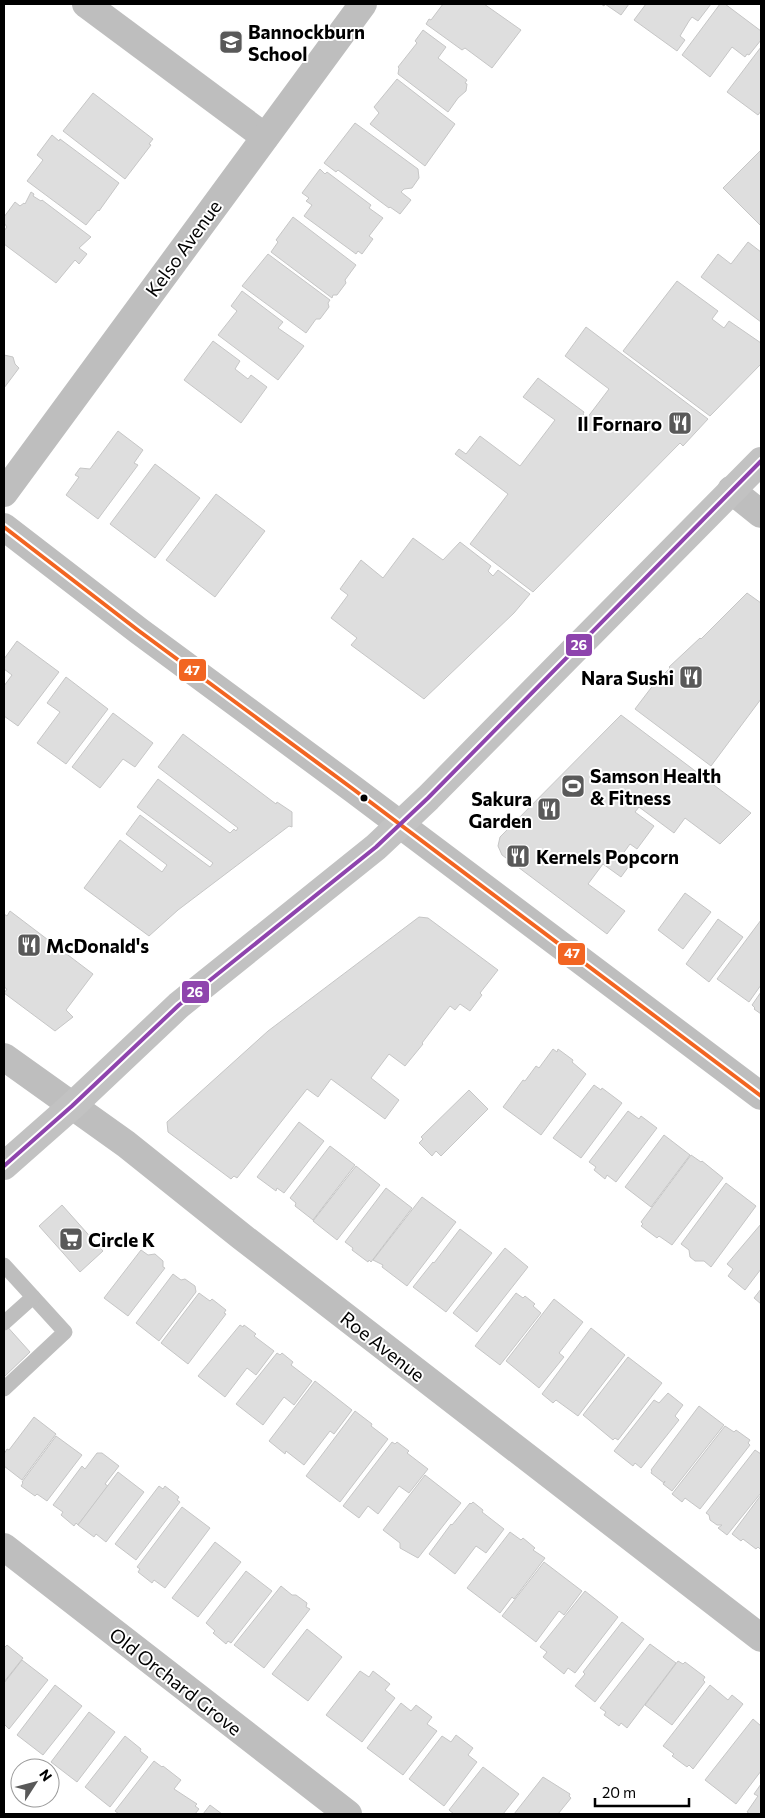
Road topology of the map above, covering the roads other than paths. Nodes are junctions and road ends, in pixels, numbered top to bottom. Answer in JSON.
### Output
{"nodes":[{"id":1,"x":86,"y":4,"type":"edge"},
{"id":2,"x":364,"y":4,"type":"edge"},
{"id":3,"x":265,"y":137,"type":"junction"},
{"id":4,"x":761,"y":461,"type":"edge"},
{"id":5,"x":731,"y":490,"type":"junction"},
{"id":6,"x":4,"y":493,"type":"edge"},
{"id":7,"x":761,"y":514,"type":"edge"},
{"id":8,"x":4,"y":527,"type":"edge"},
{"id":9,"x":400,"y":825,"type":"junction"},
{"id":10,"x":4,"y":1057,"type":"edge"},
{"id":11,"x":761,"y":1096,"type":"edge"},
{"id":12,"x":72,"y":1106,"type":"junction"},
{"id":13,"x":4,"y":1166,"type":"edge"},
{"id":14,"x":4,"y":1265,"type":"edge"},
{"id":15,"x":33,"y":1297,"type":"junction"},
{"id":16,"x":4,"y":1323,"type":"edge"},
{"id":17,"x":4,"y":1389,"type":"edge"},
{"id":18,"x":4,"y":1547,"type":"edge"},
{"id":19,"x":761,"y":1638,"type":"edge"},
{"id":20,"x":348,"y":1814,"type":"edge"}],
"edges":[{"from":1,"to":3,"type":"street"},
{"from":2,"to":3,"type":"street","name":"Kelso Avenue"},
{"from":3,"to":6,"type":"street","name":"Kelso Avenue"},
{"from":4,"to":5,"type":"main road"},
{"from":5,"to":7,"type":"street"},
{"from":5,"to":9,"type":"main road"},
{"from":8,"to":9,"type":"street"},
{"from":9,"to":11,"type":"street"},
{"from":9,"to":12,"type":"main road"},
{"from":10,"to":12,"type":"street","name":"Roe Avenue"},
{"from":12,"to":13,"type":"main road"},
{"from":12,"to":19,"type":"street","name":"Roe Avenue"},
{"from":14,"to":15,"type":"lane"},
{"from":15,"to":16,"type":"lane"},
{"from":15,"to":17,"type":"lane"},
{"from":18,"to":20,"type":"street","name":"Old Orchard Grove"}]}
